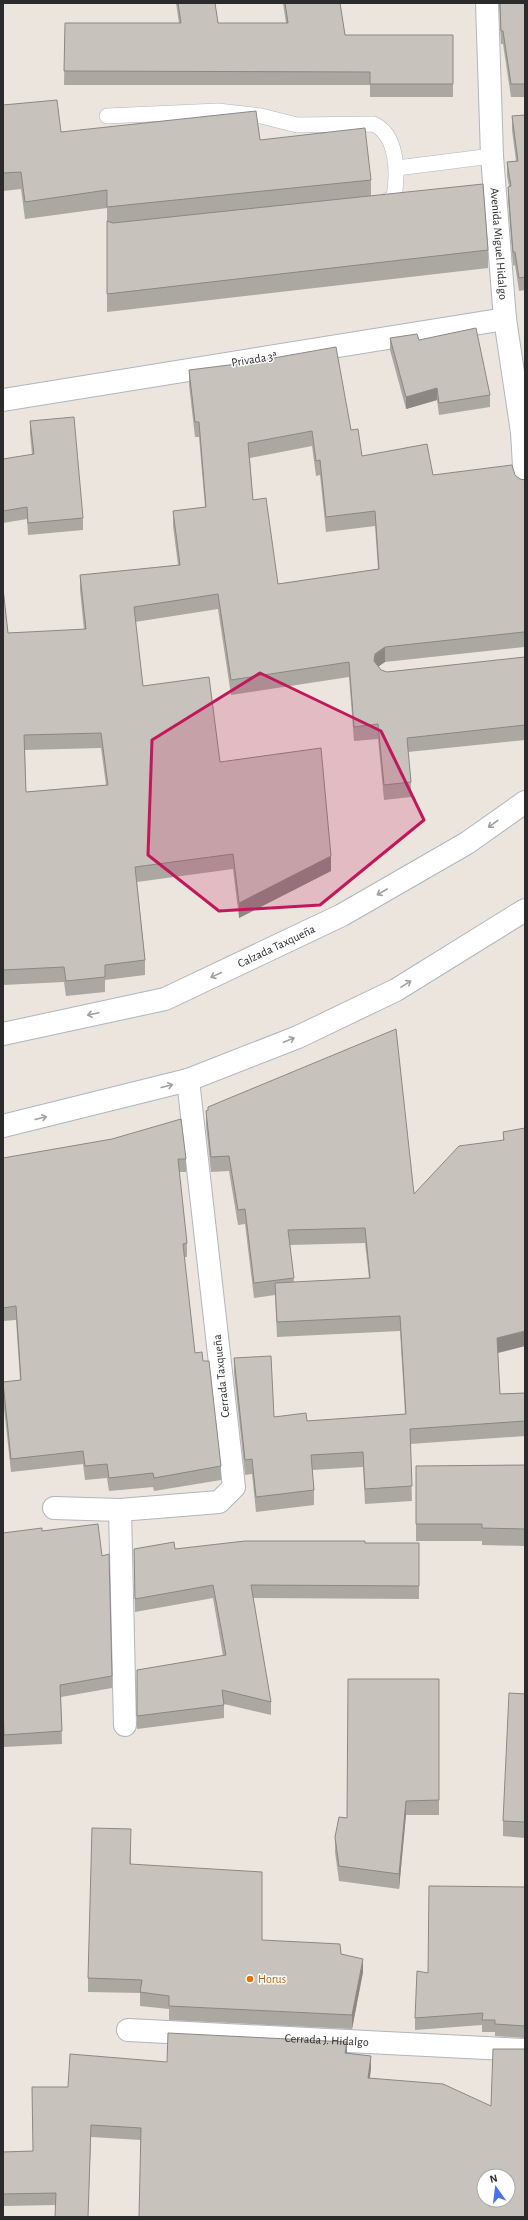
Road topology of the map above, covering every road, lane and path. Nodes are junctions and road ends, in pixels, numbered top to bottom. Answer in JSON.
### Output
{"nodes":[{"id":1,"x":487,"y":3,"type":"edge"},
{"id":2,"x":107,"y":116,"type":"dead end"},
{"id":3,"x":492,"y":156,"type":"junction"},
{"id":4,"x":397,"y":168,"type":"junction"},
{"id":5,"x":367,"y":207,"type":"edge"},
{"id":6,"x":505,"y":319,"type":"junction"},
{"id":7,"x":3,"y":400,"type":"edge"},
{"id":8,"x":523,"y":432,"type":"edge"},
{"id":9,"x":525,"y":483,"type":"edge"},
{"id":10,"x":525,"y":802,"type":"edge"},
{"id":11,"x":525,"y":910,"type":"edge"},
{"id":12,"x":3,"y":1034,"type":"edge"},
{"id":13,"x":188,"y":1080,"type":"junction"},
{"id":14,"x":3,"y":1126,"type":"edge"},
{"id":15,"x":54,"y":1508,"type":"dead end"},
{"id":16,"x":120,"y":1510,"type":"junction"},
{"id":17,"x":126,"y":1725,"type":"dead end"},
{"id":18,"x":128,"y":2030,"type":"dead end"},
{"id":19,"x":525,"y":2050,"type":"edge"}],
"edges":[{"from":1,"to":3,"type":"street","name":"Avenida Miguel Hidalgo"},
{"from":2,"to":4,"type":"lane"},
{"from":3,"to":4,"type":"lane"},
{"from":3,"to":6,"type":"street","name":"Avenida Miguel Hidalgo"},
{"from":4,"to":5,"type":"lane"},
{"from":6,"to":7,"type":"street","name":"Privada 3ª"},
{"from":6,"to":8,"type":"street","name":"Avenida Miguel Hidalgo"},
{"from":8,"to":9,"type":"street","name":"Avenida Miguel Hidalgo"},
{"from":10,"to":12,"type":"street","name":"Calzada Taxqueña","one_way":true},
{"from":13,"to":11,"type":"street","one_way":true},
{"from":14,"to":13,"type":"street","one_way":true},
{"from":13,"to":16,"type":"street","name":"Cerrada Taxqueña"},
{"from":15,"to":16,"type":"street","name":"Cerrada Taxqueña"},
{"from":16,"to":17,"type":"street"},
{"from":18,"to":19,"type":"street","name":"Cerrada J. Hidalgo"}]}
